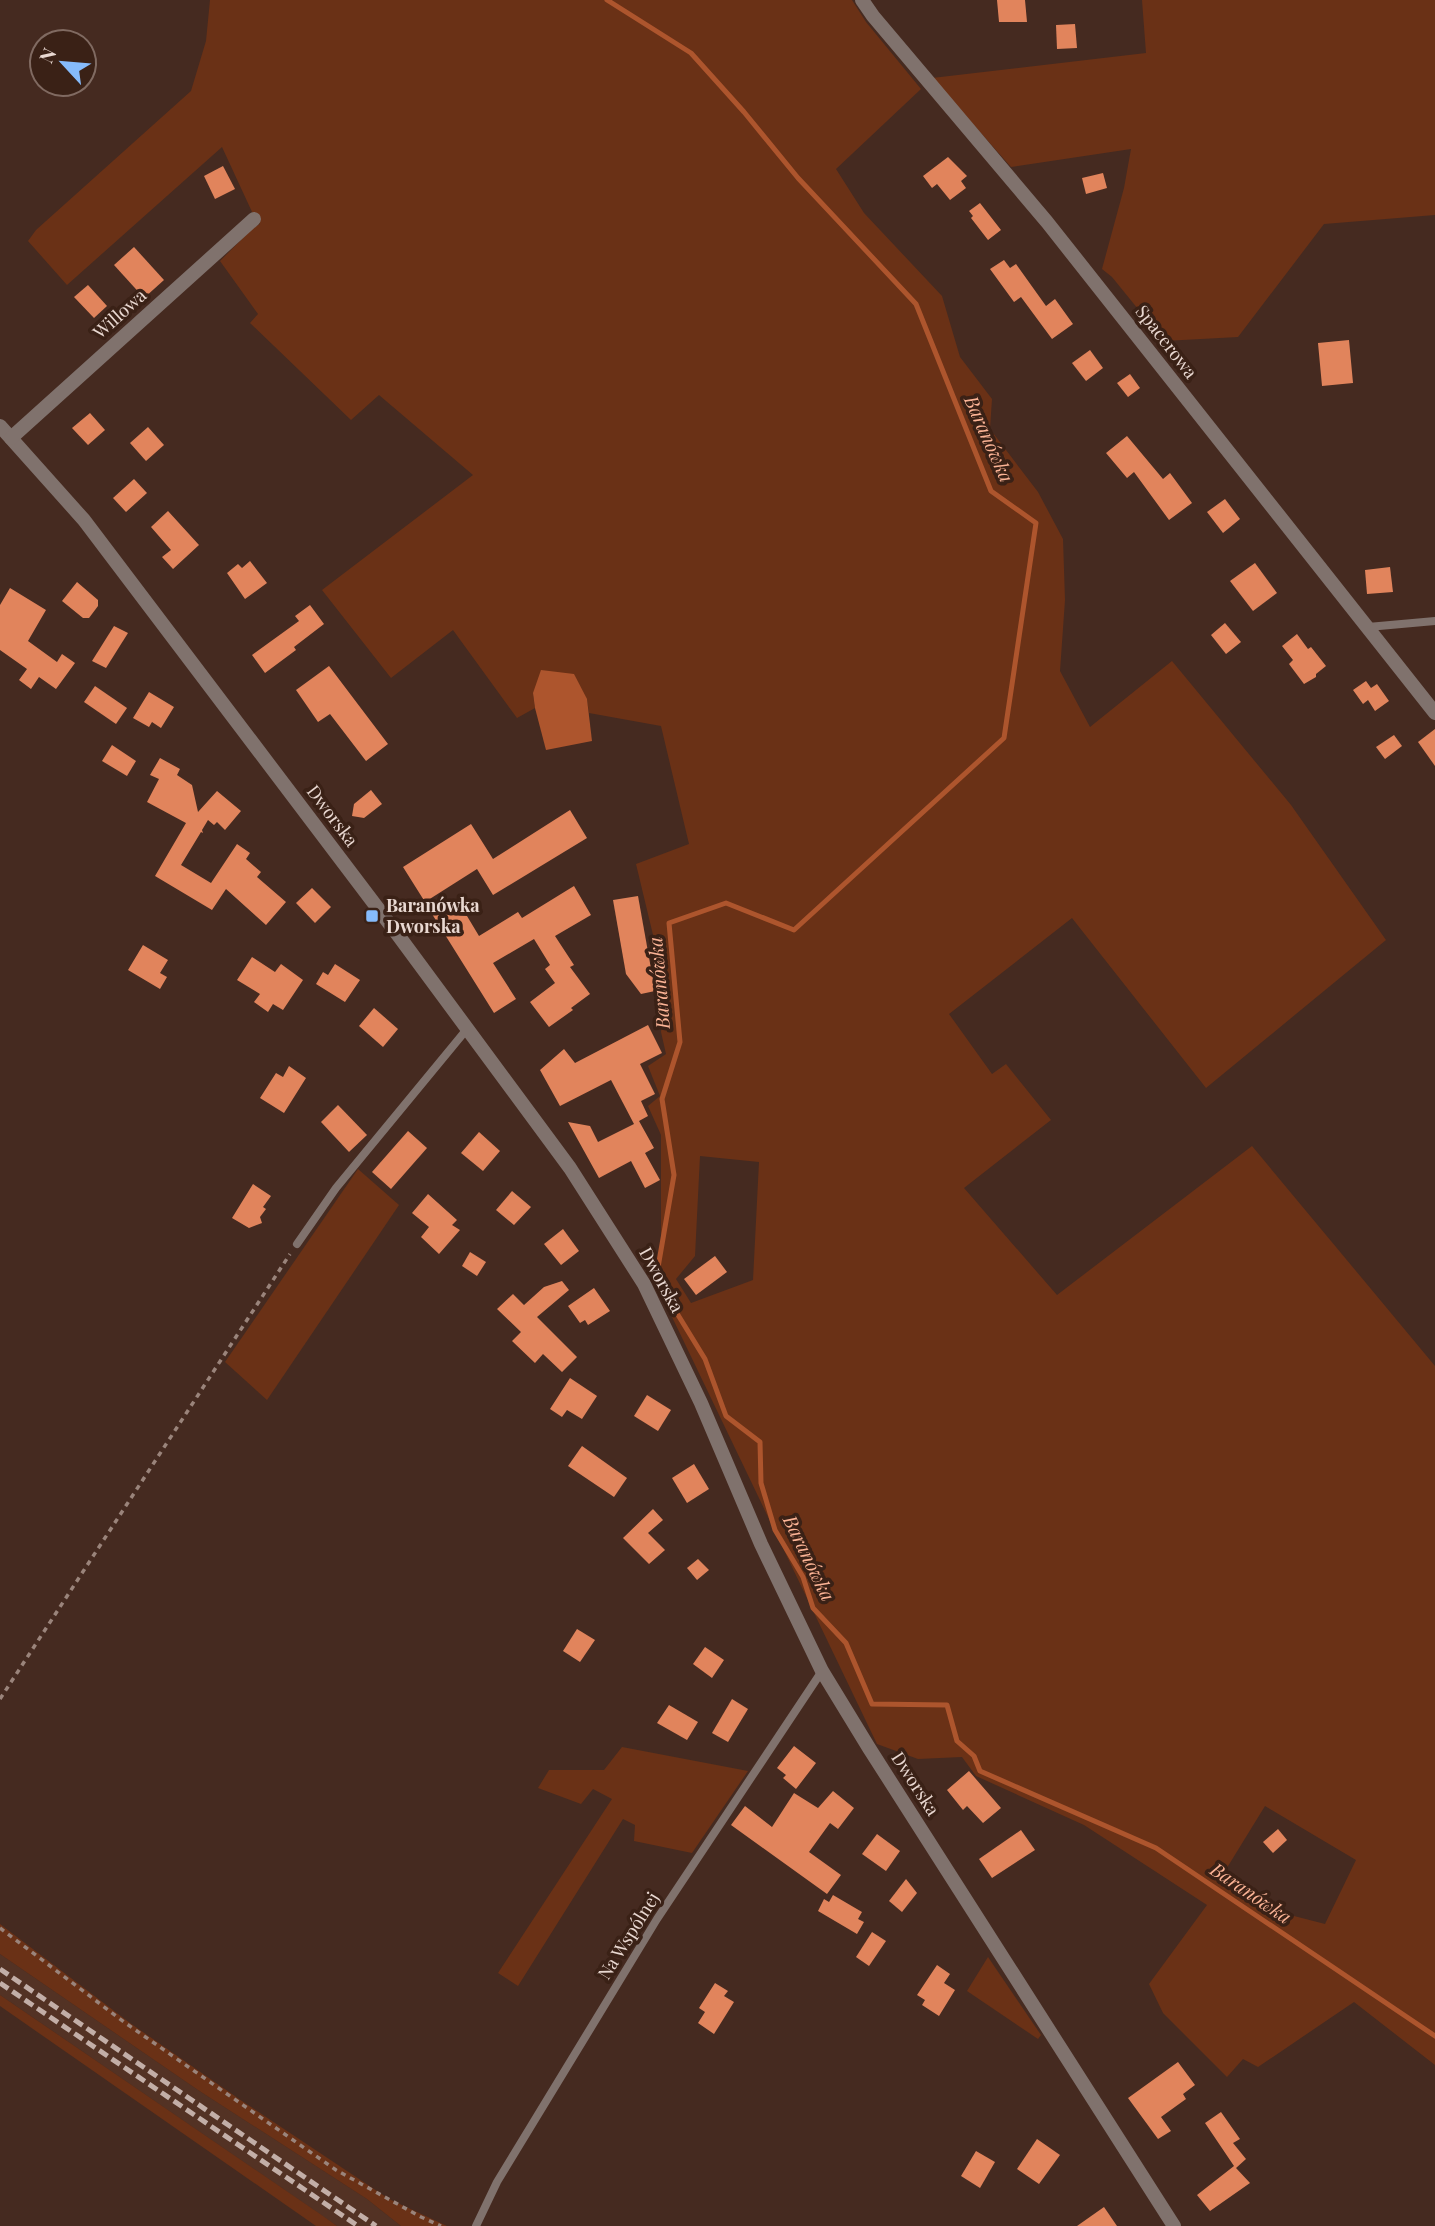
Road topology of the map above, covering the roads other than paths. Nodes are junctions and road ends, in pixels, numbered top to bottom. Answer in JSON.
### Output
{"nodes":[{"id":1,"x":862,"y":0,"type":"edge"},
{"id":2,"x":254,"y":219,"type":"dead end"},
{"id":3,"x":0,"y":426,"type":"edge"},
{"id":4,"x":10,"y":438,"type":"junction"},
{"id":5,"x":1435,"y":621,"type":"edge"},
{"id":6,"x":1368,"y":627,"type":"junction"},
{"id":7,"x":1435,"y":713,"type":"edge"},
{"id":8,"x":467,"y":1029,"type":"junction"},
{"id":9,"x":297,"y":1244,"type":"road end"},
{"id":10,"x":822,"y":1671,"type":"junction"},
{"id":11,"x":476,"y":2226,"type":"edge"},
{"id":12,"x":1174,"y":2226,"type":"edge"}],
"edges":[{"from":1,"to":6,"type":"street","name":"Spacerowa"},
{"from":2,"to":4,"type":"street","name":"Willowa"},
{"from":3,"to":4,"type":"street","name":"Dworska"},
{"from":4,"to":8,"type":"street","name":"Dworska"},
{"from":5,"to":6,"type":"lane"},
{"from":6,"to":7,"type":"street","name":"Spacerowa"},
{"from":8,"to":9,"type":"lane"},
{"from":8,"to":10,"type":"street","name":"Dworska"},
{"from":10,"to":11,"type":"lane","name":"Na Wspólnej"},
{"from":10,"to":12,"type":"street","name":"Dworska"}]}
